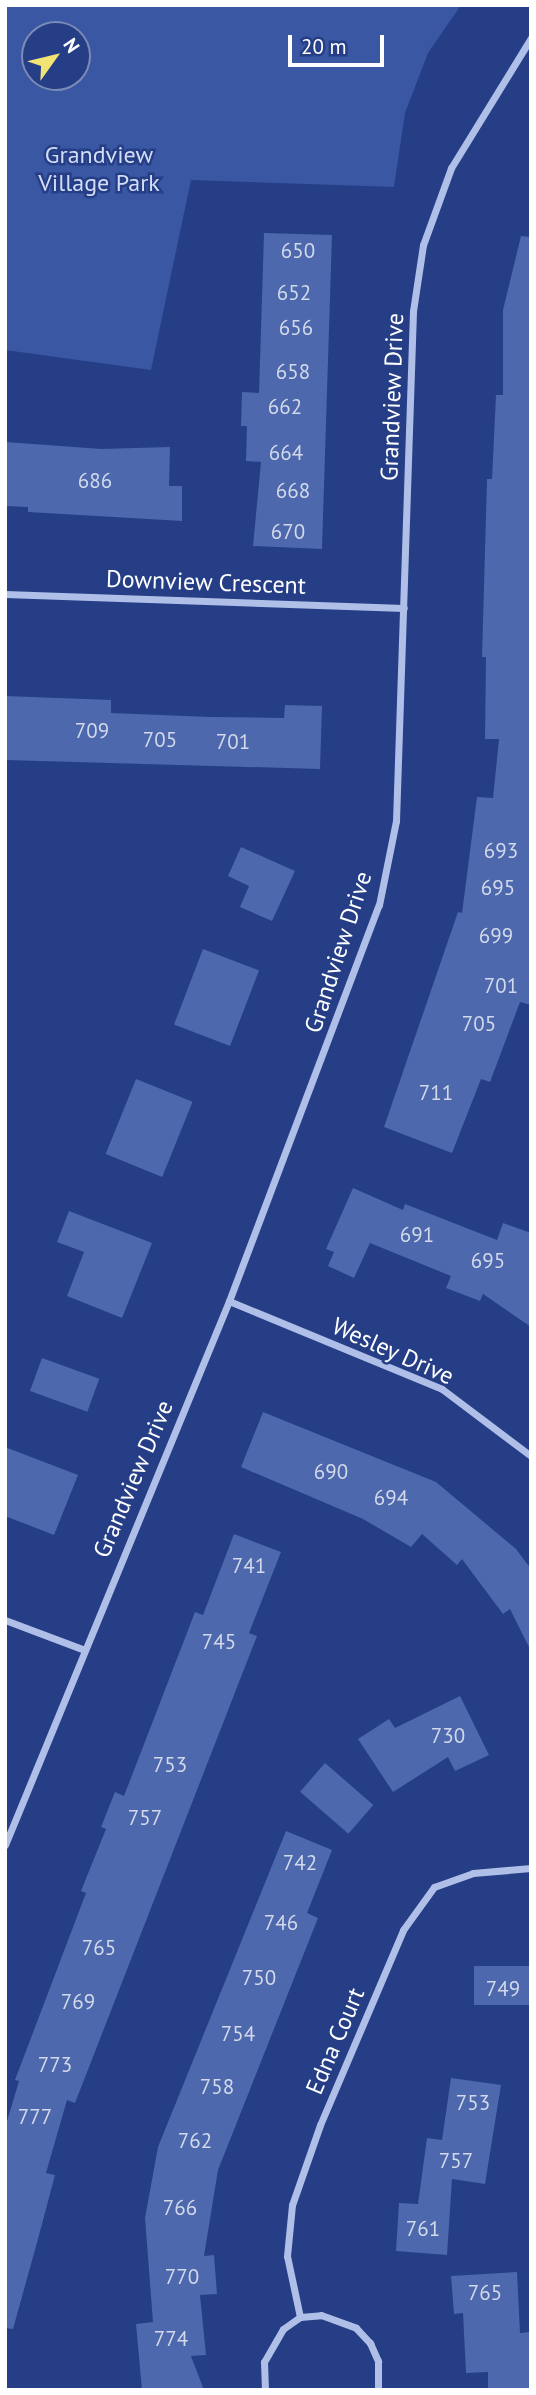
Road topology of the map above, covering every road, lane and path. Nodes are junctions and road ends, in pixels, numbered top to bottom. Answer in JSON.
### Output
{"nodes":[{"id":1,"x":531,"y":38,"type":"edge"},
{"id":2,"x":5,"y":594,"type":"edge"},
{"id":3,"x":404,"y":608,"type":"junction"},
{"id":4,"x":229,"y":1301,"type":"junction"},
{"id":5,"x":531,"y":1455,"type":"edge"},
{"id":6,"x":5,"y":1620,"type":"edge"},
{"id":7,"x":82,"y":1649,"type":"junction"},
{"id":8,"x":5,"y":1845,"type":"edge"},
{"id":9,"x":531,"y":1868,"type":"edge"},
{"id":10,"x":300,"y":2317,"type":"junction"},
{"id":11,"x":265,"y":2390,"type":"edge"},
{"id":12,"x":378,"y":2390,"type":"edge"}],
"edges":[{"from":1,"to":3,"type":"street","name":"Grandview Drive"},
{"from":2,"to":3,"type":"street","name":"Downview Crescent"},
{"from":3,"to":4,"type":"street","name":"Grandview Drive"},
{"from":4,"to":5,"type":"street","name":"Wesley Drive"},
{"from":4,"to":7,"type":"street","name":"Grandview Drive"},
{"from":6,"to":7,"type":"street"},
{"from":7,"to":8,"type":"street","name":"Grandview Drive"},
{"from":9,"to":10,"type":"street","name":"Edna Court"},
{"from":10,"to":11,"type":"street"},
{"from":10,"to":12,"type":"street"}]}
